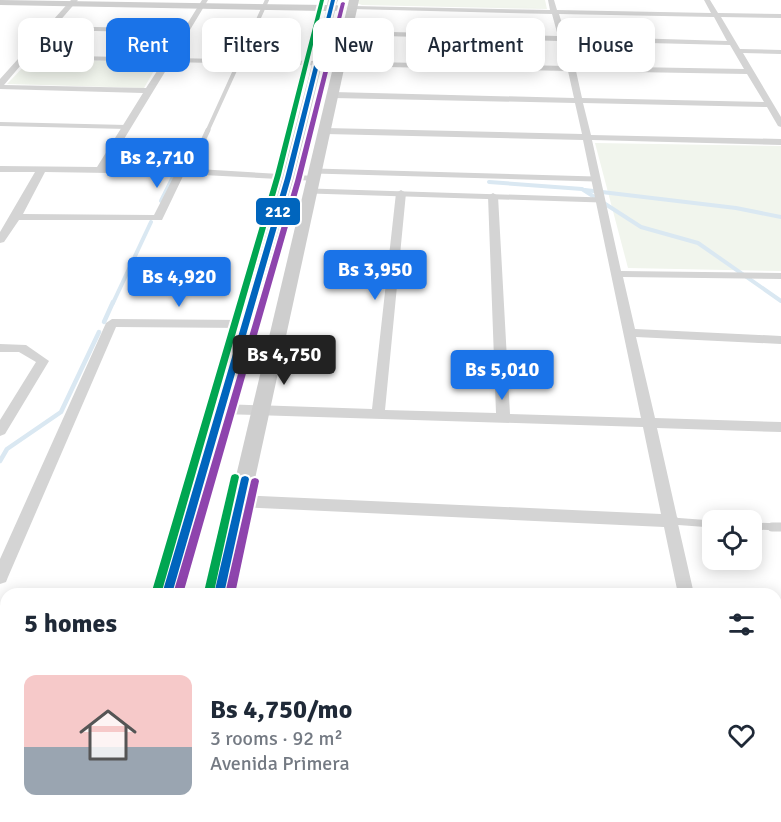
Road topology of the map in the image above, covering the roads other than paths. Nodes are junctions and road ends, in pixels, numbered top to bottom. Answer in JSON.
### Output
{"nodes":[{"id":1,"x":707,"y":0,"type":"edge"},
{"id":2,"x":74,"y":1,"type":"edge"},
{"id":3,"x":3,"y":3,"type":"edge"},
{"id":4,"x":204,"y":3,"type":"edge"},
{"id":5,"x":266,"y":3,"type":"edge"},
{"id":6,"x":332,"y":4,"type":"edge"},
{"id":7,"x":353,"y":4,"type":"edge"},
{"id":8,"x":553,"y":6,"type":"edge"},
{"id":9,"x":717,"y":16,"type":"junction"},
{"id":10,"x":781,"y":16,"type":"edge"},
{"id":11,"x":59,"y":18,"type":"edge"},
{"id":12,"x":259,"y":18,"type":"edge"},
{"id":13,"x":190,"y":25,"type":"edge"},
{"id":14,"x":394,"y":34,"type":"edge"},
{"id":15,"x":557,"y":39,"type":"edge"},
{"id":16,"x":655,"y":41,"type":"edge"},
{"id":17,"x":733,"y":43,"type":"junction"},
{"id":18,"x":738,"y":51,"type":"junction"},
{"id":19,"x":781,"y":52,"type":"edge"},
{"id":20,"x":18,"y":64,"type":"edge"},
{"id":21,"x":394,"y":65,"type":"edge"},
{"id":22,"x":557,"y":70,"type":"edge"},
{"id":23,"x":655,"y":71,"type":"edge"},
{"id":24,"x":159,"y":72,"type":"edge"},
{"id":25,"x":234,"y":72,"type":"edge"},
{"id":26,"x":314,"y":72,"type":"edge"},
{"id":27,"x":338,"y":72,"type":"edge"},
{"id":28,"x":572,"y":72,"type":"edge"},
{"id":29,"x":750,"y":72,"type":"junction"},
{"id":30,"x":0,"y":85,"type":"edge"},
{"id":31,"x":148,"y":91,"type":"junction"},
{"id":32,"x":333,"y":95,"type":"junction"},
{"id":33,"x":578,"y":102,"type":"junction"},
{"id":34,"x":770,"y":105,"type":"junction"},
{"id":35,"x":0,"y":124,"type":"edge"},
{"id":36,"x":781,"y":124,"type":"edge"},
{"id":37,"x":127,"y":127,"type":"junction"},
{"id":38,"x":324,"y":131,"type":"junction"},
{"id":39,"x":585,"y":139,"type":"junction"},
{"id":40,"x":781,"y":142,"type":"edge"},
{"id":41,"x":0,"y":169,"type":"edge"},
{"id":42,"x":42,"y":169,"type":"junction"},
{"id":43,"x":101,"y":169,"type":"junction"},
{"id":44,"x":185,"y":171,"type":"junction"},
{"id":45,"x":288,"y":178,"type":"junction"},
{"id":46,"x":596,"y":179,"type":"junction"},
{"id":47,"x":313,"y":180,"type":"junction"},
{"id":48,"x":401,"y":193,"type":"junction"},
{"id":49,"x":493,"y":196,"type":"junction"},
{"id":50,"x":601,"y":200,"type":"junction"},
{"id":51,"x":9,"y":221,"type":"edge"},
{"id":52,"x":0,"y":240,"type":"edge"},
{"id":53,"x":616,"y":274,"type":"junction"},
{"id":54,"x":781,"y":276,"type":"edge"},
{"id":55,"x":246,"y":324,"type":"junction"},
{"id":56,"x":628,"y":333,"type":"junction"},
{"id":57,"x":781,"y":340,"type":"edge"},
{"id":58,"x":0,"y":348,"type":"edge"},
{"id":59,"x":221,"y":409,"type":"junction"},
{"id":60,"x":261,"y":410,"type":"junction"},
{"id":61,"x":378,"y":413,"type":"junction"},
{"id":62,"x":503,"y":416,"type":"junction"},
{"id":63,"x":647,"y":422,"type":"junction"},
{"id":64,"x":781,"y":427,"type":"edge"},
{"id":65,"x":0,"y":431,"type":"edge"},
{"id":66,"x":240,"y":501,"type":"junction"},
{"id":67,"x":672,"y":521,"type":"junction"},
{"id":68,"x":702,"y":523,"type":"edge"},
{"id":69,"x":762,"y":526,"type":"edge"},
{"id":70,"x":781,"y":527,"type":"edge"},
{"id":71,"x":0,"y":577,"type":"edge"},
{"id":72,"x":169,"y":588,"type":"edge"},
{"id":73,"x":220,"y":588,"type":"edge"},
{"id":74,"x":685,"y":588,"type":"edge"}],
"edges":[{"from":1,"to":9,"type":"street"},
{"from":2,"to":3,"type":"main road"},
{"from":2,"to":4,"type":"main road"},
{"from":2,"to":11,"type":"street"},
{"from":4,"to":5,"type":"main road"},
{"from":4,"to":13,"type":"street"},
{"from":5,"to":6,"type":"main road"},
{"from":5,"to":12,"type":"lane"},
{"from":6,"to":7,"type":"main road"},
{"from":7,"to":8,"type":"street"},
{"from":8,"to":9,"type":"street"},
{"from":9,"to":10,"type":"street"},
{"from":9,"to":17,"type":"street"},
{"from":14,"to":15,"type":"street"},
{"from":16,"to":17,"type":"street"},
{"from":17,"to":18,"type":"street"},
{"from":18,"to":19,"type":"street"},
{"from":18,"to":29,"type":"street"},
{"from":20,"to":30,"type":"street"},
{"from":21,"to":22,"type":"street"},
{"from":23,"to":29,"type":"street"},
{"from":24,"to":31,"type":"street"},
{"from":25,"to":44,"type":"lane"},
{"from":26,"to":45,"type":"main road"},
{"from":27,"to":32,"type":"main road"},
{"from":28,"to":33,"type":"street"},
{"from":29,"to":34,"type":"street"},
{"from":30,"to":31,"type":"street"},
{"from":31,"to":37,"type":"street"},
{"from":32,"to":33,"type":"street"},
{"from":32,"to":38,"type":"main road"},
{"from":33,"to":34,"type":"street"},
{"from":33,"to":39,"type":"street"},
{"from":34,"to":36,"type":"street"},
{"from":35,"to":37,"type":"lane"},
{"from":37,"to":43,"type":"street"},
{"from":38,"to":39,"type":"street"},
{"from":38,"to":47,"type":"main road"},
{"from":39,"to":40,"type":"street"},
{"from":39,"to":46,"type":"street"},
{"from":41,"to":42,"type":"street"},
{"from":42,"to":43,"type":"street"},
{"from":42,"to":51,"type":"street"},
{"from":43,"to":44,"type":"street"},
{"from":44,"to":45,"type":"street"},
{"from":44,"to":51,"type":"street"},
{"from":45,"to":47,"type":"street"},
{"from":45,"to":55,"type":"main road"},
{"from":46,"to":47,"type":"lane"},
{"from":46,"to":50,"type":"street"},
{"from":47,"to":48,"type":"lane"},
{"from":47,"to":60,"type":"main road"},
{"from":48,"to":49,"type":"lane"},
{"from":48,"to":61,"type":"street"},
{"from":49,"to":50,"type":"lane"},
{"from":49,"to":62,"type":"street"},
{"from":50,"to":53,"type":"street"},
{"from":51,"to":52,"type":"street"},
{"from":53,"to":54,"type":"street"},
{"from":53,"to":56,"type":"street"},
{"from":55,"to":59,"type":"main road"},
{"from":55,"to":71,"type":"street"},
{"from":56,"to":57,"type":"street"},
{"from":56,"to":63,"type":"street"},
{"from":58,"to":65,"type":"street"},
{"from":59,"to":60,"type":"street"},
{"from":59,"to":72,"type":"main road"},
{"from":60,"to":61,"type":"street"},
{"from":60,"to":66,"type":"main road"},
{"from":61,"to":62,"type":"street"},
{"from":62,"to":63,"type":"street"},
{"from":63,"to":64,"type":"street"},
{"from":63,"to":67,"type":"street"},
{"from":66,"to":67,"type":"street"},
{"from":66,"to":73,"type":"main road"},
{"from":67,"to":68,"type":"lane"},
{"from":67,"to":74,"type":"street"},
{"from":69,"to":70,"type":"lane"}]}
